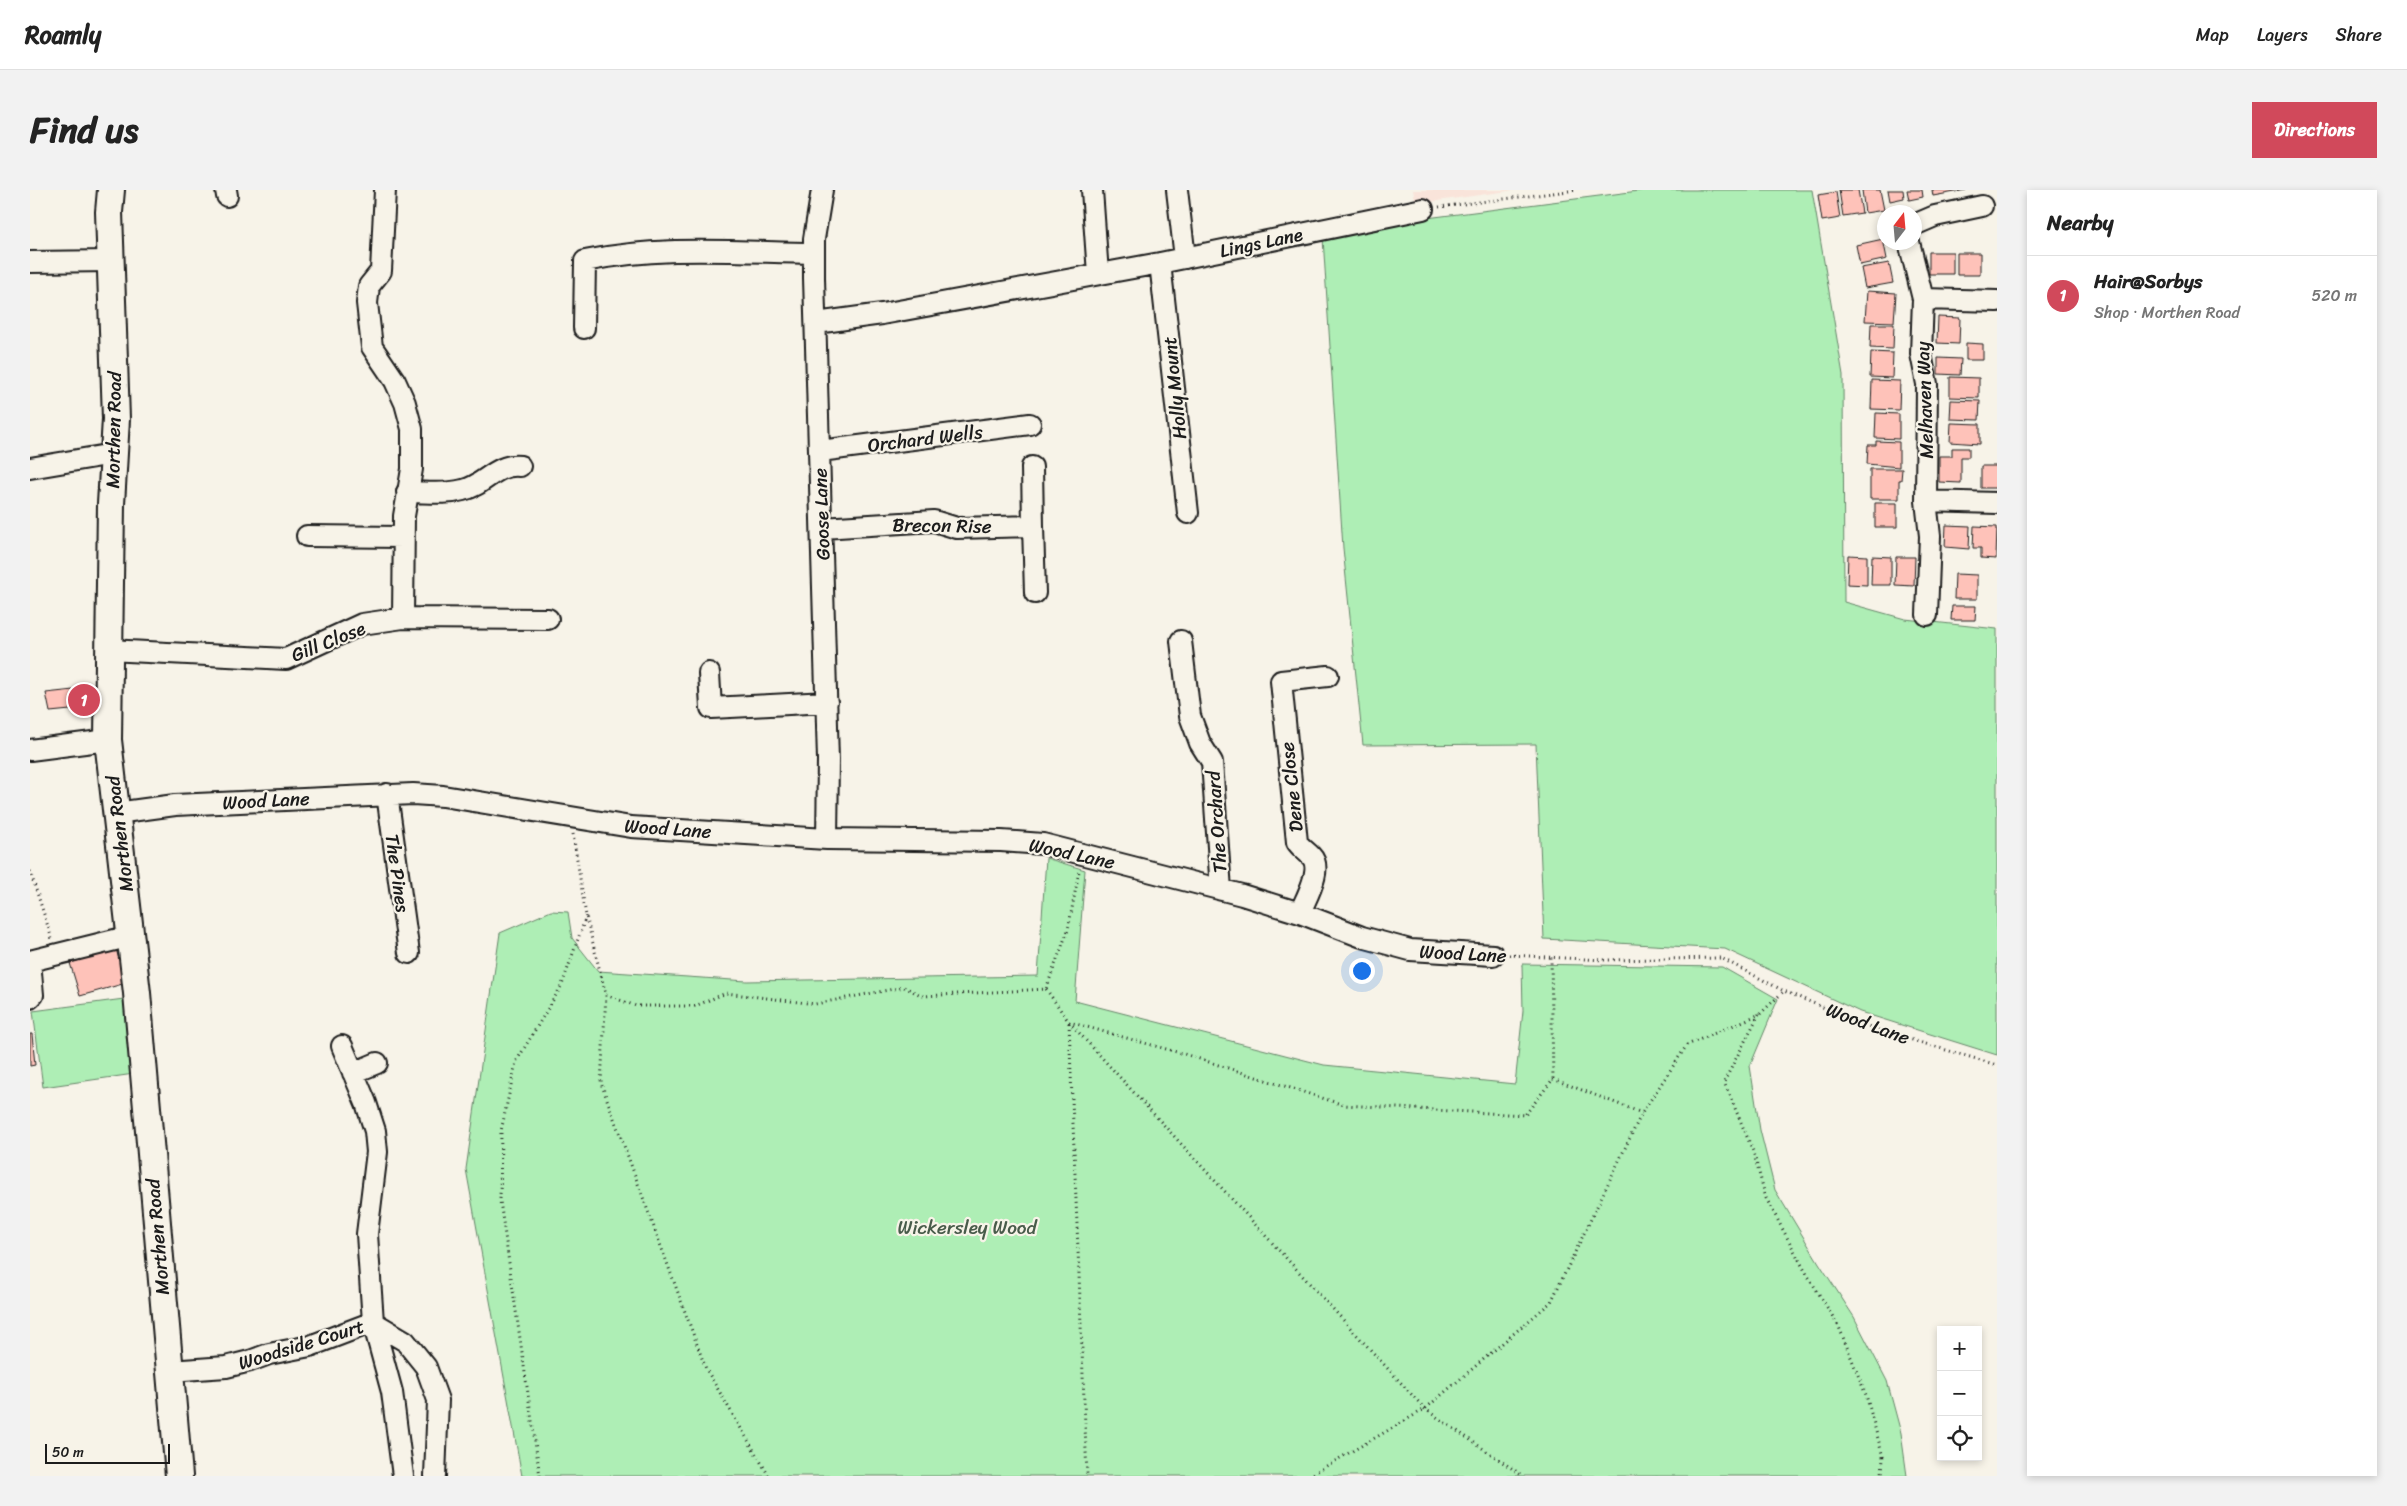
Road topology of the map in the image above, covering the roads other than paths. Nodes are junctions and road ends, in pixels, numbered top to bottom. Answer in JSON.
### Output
{"nodes":[{"id":1,"x":111,"y":190,"type":"edge"},
{"id":2,"x":385,"y":190,"type":"edge"},
{"id":3,"x":822,"y":190,"type":"edge"},
{"id":4,"x":1092,"y":190,"type":"edge"},
{"id":5,"x":1177,"y":190,"type":"edge"},
{"id":6,"x":1982,"y":206,"type":"dead end"},
{"id":7,"x":1424,"y":209,"type":"road end"},
{"id":8,"x":1922,"y":222,"type":"edge"},
{"id":9,"x":1911,"y":250,"type":"edge"},
{"id":10,"x":814,"y":253,"type":"junction"},
{"id":11,"x":1185,"y":258,"type":"junction"},
{"id":12,"x":111,"y":261,"type":"junction"},
{"id":13,"x":30,"y":262,"type":"edge"},
{"id":14,"x":1160,"y":263,"type":"junction"},
{"id":15,"x":1098,"y":274,"type":"junction"},
{"id":16,"x":1923,"y":299,"type":"junction"},
{"id":17,"x":1997,"y":301,"type":"edge"},
{"id":18,"x":816,"y":323,"type":"junction"},
{"id":19,"x":584,"y":328,"type":"dead end"},
{"id":20,"x":1030,"y":424,"type":"dead end"},
{"id":21,"x":820,"y":451,"type":"junction"},
{"id":22,"x":113,"y":454,"type":"junction"},
{"id":23,"x":520,"y":466,"type":"dead end"},
{"id":24,"x":1032,"y":466,"type":"dead end"},
{"id":25,"x":30,"y":468,"type":"edge"},
{"id":26,"x":407,"y":492,"type":"junction"},
{"id":27,"x":1926,"y":501,"type":"junction"},
{"id":28,"x":1997,"y":503,"type":"edge"},
{"id":29,"x":1188,"y":513,"type":"dead end"},
{"id":30,"x":1033,"y":526,"type":"junction"},
{"id":31,"x":822,"y":528,"type":"junction"},
{"id":32,"x":307,"y":536,"type":"dead end"},
{"id":33,"x":403,"y":536,"type":"junction"},
{"id":34,"x":1035,"y":592,"type":"dead end"},
{"id":35,"x":1927,"y":615,"type":"dead end"},
{"id":36,"x":403,"y":618,"type":"junction"},
{"id":37,"x":548,"y":619,"type":"dead end"},
{"id":38,"x":1181,"y":640,"type":"dead end"},
{"id":39,"x":108,"y":650,"type":"junction"},
{"id":40,"x":709,"y":673,"type":"dead end"},
{"id":41,"x":1328,"y":676,"type":"dead end"},
{"id":42,"x":827,"y":702,"type":"junction"},
{"id":43,"x":108,"y":740,"type":"junction"},
{"id":44,"x":30,"y":750,"type":"edge"},
{"id":45,"x":387,"y":794,"type":"junction"},
{"id":46,"x":116,"y":814,"type":"junction"},
{"id":47,"x":827,"y":838,"type":"junction"},
{"id":48,"x":1221,"y":890,"type":"junction"},
{"id":49,"x":1300,"y":913,"type":"junction"},
{"id":50,"x":131,"y":936,"type":"junction"},
{"id":51,"x":409,"y":953,"type":"dead end"},
{"id":52,"x":1493,"y":955,"type":"road end"},
{"id":53,"x":30,"y":961,"type":"edge"},
{"id":54,"x":30,"y":998,"type":"edge"},
{"id":55,"x":342,"y":1046,"type":"dead end"},
{"id":56,"x":377,"y":1063,"type":"dead end"},
{"id":57,"x":353,"y":1073,"type":"junction"},
{"id":58,"x":373,"y":1322,"type":"junction"},
{"id":59,"x":169,"y":1371,"type":"junction"},
{"id":60,"x":179,"y":1476,"type":"edge"},
{"id":61,"x":403,"y":1476,"type":"edge"},
{"id":62,"x":435,"y":1476,"type":"edge"}],
"edges":[{"from":1,"to":12,"type":"main road","name":"Morthen Road"},
{"from":2,"to":26,"type":"street"},
{"from":3,"to":10,"type":"street","name":"Goose Lane"},
{"from":4,"to":15,"type":"street"},
{"from":5,"to":11,"type":"street"},
{"from":6,"to":8,"type":"street"},
{"from":7,"to":11,"type":"street","name":"Lings Lane"},
{"from":9,"to":16,"type":"street","name":"Melhaven Way"},
{"from":10,"to":18,"type":"street","name":"Goose Lane"},
{"from":10,"to":19,"type":"street"},
{"from":11,"to":14,"type":"street","name":"Lings Lane"},
{"from":12,"to":13,"type":"street"},
{"from":12,"to":22,"type":"main road","name":"Morthen Road"},
{"from":14,"to":15,"type":"street","name":"Lings Lane"},
{"from":14,"to":29,"type":"street","name":"Holly Mount"},
{"from":15,"to":18,"type":"street","name":"Lings Lane"},
{"from":16,"to":17,"type":"street"},
{"from":16,"to":27,"type":"street","name":"Melhaven Way"},
{"from":18,"to":21,"type":"street","name":"Goose Lane"},
{"from":20,"to":21,"type":"street","name":"Orchard Wells"},
{"from":21,"to":31,"type":"street","name":"Goose Lane"},
{"from":22,"to":25,"type":"street"},
{"from":22,"to":39,"type":"main road","name":"Morthen Road"},
{"from":23,"to":26,"type":"street"},
{"from":24,"to":30,"type":"street"},
{"from":26,"to":33,"type":"street"},
{"from":27,"to":28,"type":"street"},
{"from":27,"to":35,"type":"street","name":"Melhaven Way"},
{"from":30,"to":31,"type":"street","name":"Brecon Rise"},
{"from":30,"to":34,"type":"street"},
{"from":31,"to":42,"type":"street","name":"Goose Lane"},
{"from":32,"to":33,"type":"street"},
{"from":33,"to":36,"type":"street"},
{"from":36,"to":37,"type":"street","name":"Gill Close"},
{"from":36,"to":39,"type":"street","name":"Gill Close"},
{"from":38,"to":48,"type":"street","name":"The Orchard"},
{"from":39,"to":43,"type":"main road","name":"Morthen Road"},
{"from":40,"to":42,"type":"street"},
{"from":41,"to":49,"type":"street","name":"Dene Close"},
{"from":42,"to":47,"type":"street","name":"Goose Lane"},
{"from":43,"to":44,"type":"street"},
{"from":43,"to":46,"type":"main road","name":"Morthen Road"},
{"from":45,"to":46,"type":"street","name":"Wood Lane"},
{"from":45,"to":47,"type":"street","name":"Wood Lane"},
{"from":45,"to":51,"type":"street","name":"The Pines"},
{"from":46,"to":50,"type":"main road","name":"Morthen Road"},
{"from":47,"to":48,"type":"street","name":"Wood Lane"},
{"from":48,"to":49,"type":"street","name":"Wood Lane"},
{"from":49,"to":52,"type":"street","name":"Wood Lane"},
{"from":50,"to":53,"type":"street"},
{"from":50,"to":59,"type":"main road","name":"Morthen Road"},
{"from":53,"to":54,"type":"street"},
{"from":55,"to":57,"type":"street","name":"Woodside Court"},
{"from":56,"to":57,"type":"street"},
{"from":57,"to":58,"type":"street","name":"Woodside Court"},
{"from":58,"to":59,"type":"street","name":"Woodside Court"},
{"from":58,"to":61,"type":"street"},
{"from":58,"to":62,"type":"street","name":"Woodside Court"},
{"from":59,"to":60,"type":"main road","name":"Morthen Road"}]}
